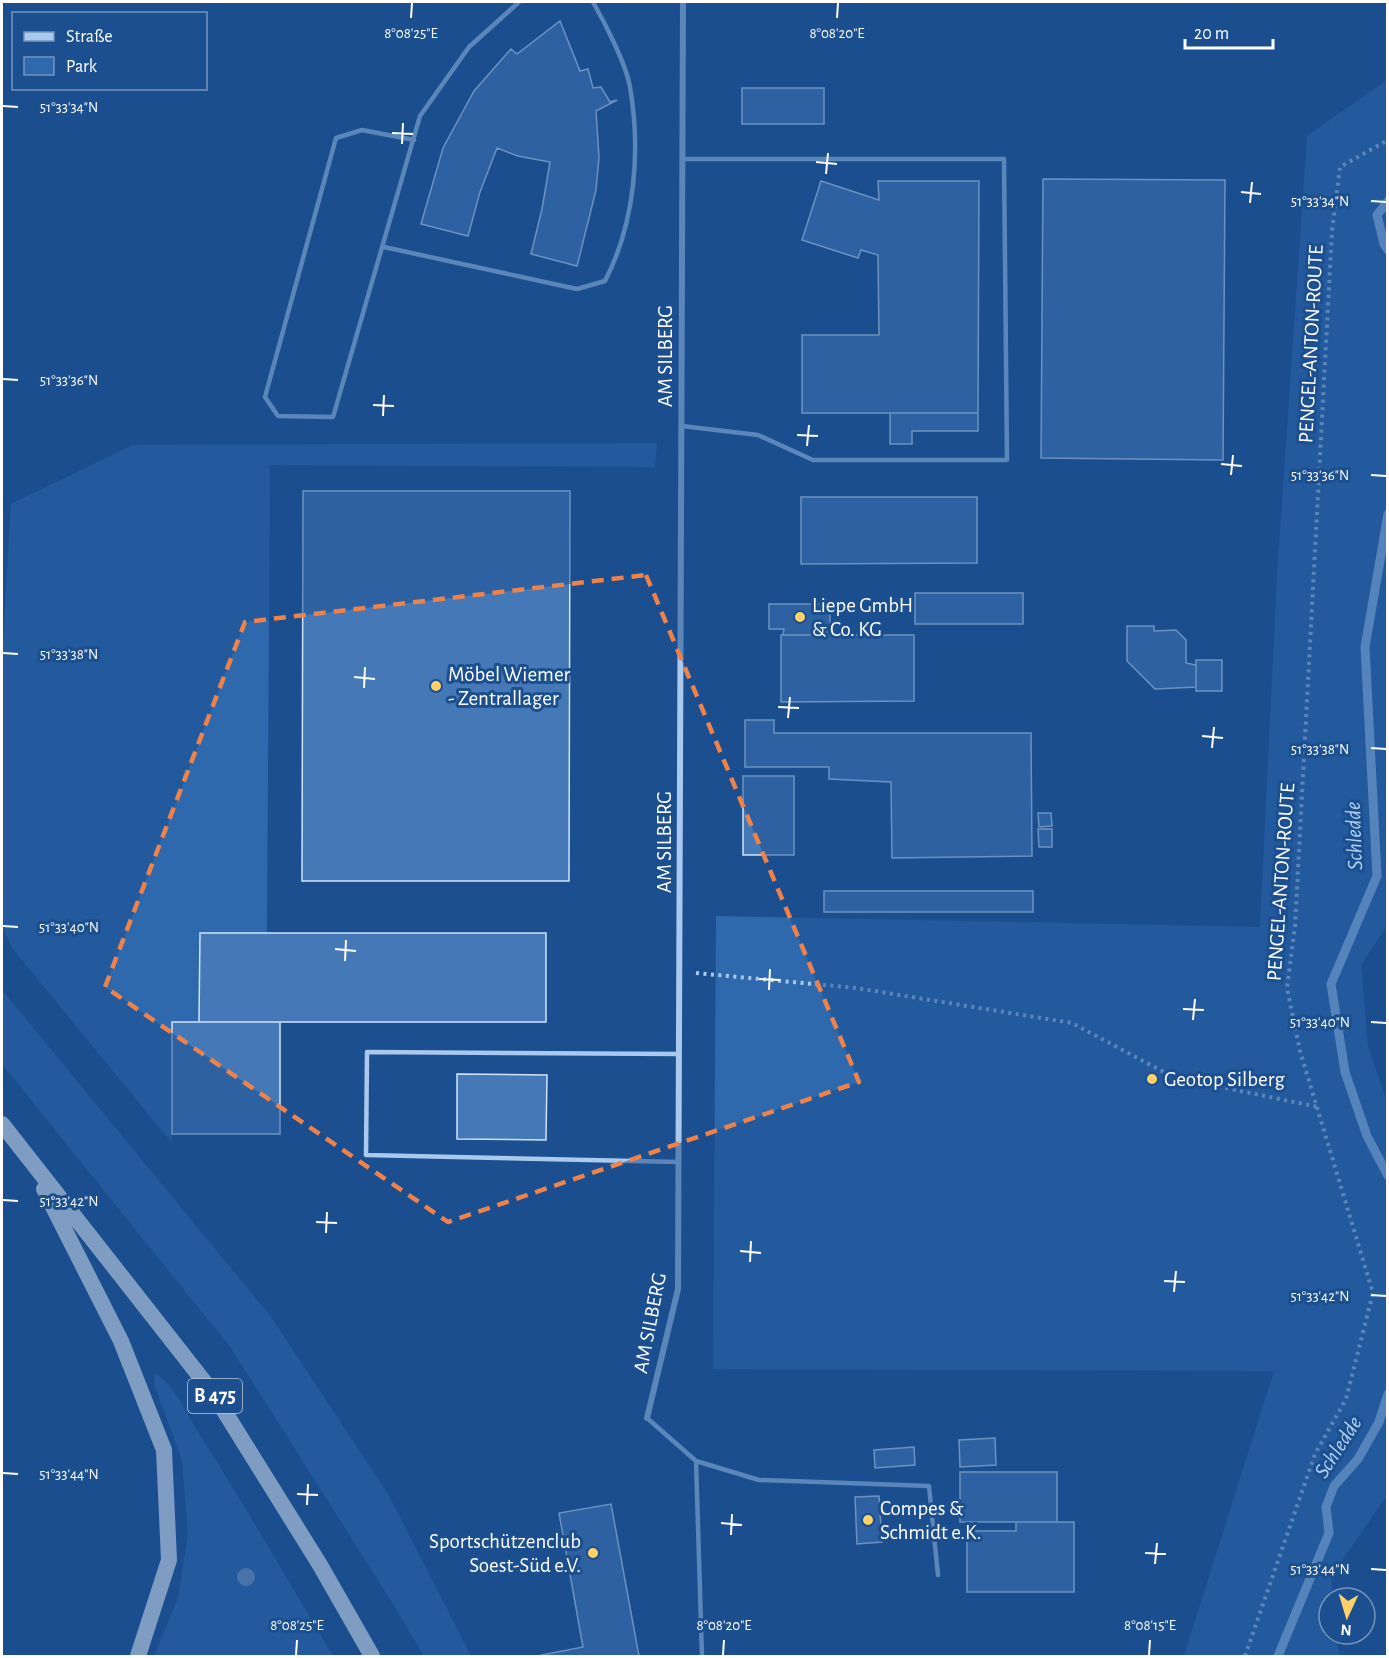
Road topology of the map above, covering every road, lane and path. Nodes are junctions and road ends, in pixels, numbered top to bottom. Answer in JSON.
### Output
{"nodes":[{"id":1,"x":519,"y":2,"type":"edge"},
{"id":2,"x":594,"y":2,"type":"edge"},
{"id":3,"x":683,"y":2,"type":"edge"},
{"id":4,"x":414,"y":140,"type":"junction"},
{"id":5,"x":1388,"y":140,"type":"edge"},
{"id":6,"x":682,"y":159,"type":"junction"},
{"id":7,"x":384,"y":247,"type":"junction"},
{"id":8,"x":682,"y":426,"type":"junction"},
{"id":9,"x":680,"y":972,"type":"junction"},
{"id":10,"x":679,"y":1054,"type":"junction"},
{"id":11,"x":1317,"y":1107,"type":"junction"},
{"id":12,"x":2,"y":1124,"type":"edge"},
{"id":13,"x":28,"y":1156,"type":"junction"},
{"id":14,"x":679,"y":1162,"type":"junction"},
{"id":15,"x":647,"y":1418,"type":"joint"},
{"id":16,"x":696,"y":1461,"type":"junction"},
{"id":17,"x":938,"y":1575,"type":"dead end"},
{"id":18,"x":138,"y":1656,"type":"edge"},
{"id":19,"x":372,"y":1656,"type":"edge"},
{"id":20,"x":702,"y":1656,"type":"edge"},
{"id":21,"x":1245,"y":1656,"type":"edge"}],
"edges":[{"from":1,"to":4,"type":"lane"},
{"from":2,"to":7,"type":"lane"},
{"from":3,"to":6,"type":"street","name":"AM SILBERG"},
{"from":4,"to":7,"type":"lane"},
{"from":4,"to":7,"type":"lane"},
{"from":5,"to":11,"type":"path","name":"PENGEL-ANTON-ROUTE"},
{"from":6,"to":8,"type":"street","name":"AM SILBERG"},
{"from":6,"to":8,"type":"lane"},
{"from":8,"to":9,"type":"street","name":"AM SILBERG"},
{"from":9,"to":10,"type":"street","name":"AM SILBERG"},
{"from":9,"to":11,"type":"path"},
{"from":10,"to":14,"type":"street","name":"AM SILBERG"},
{"from":10,"to":14,"type":"lane"},
{"from":11,"to":21,"type":"path","name":"PENGEL-ANTON-ROUTE"},
{"from":12,"to":13,"type":"highway","number":"B 475"},
{"from":13,"to":18,"type":"highway"},
{"from":13,"to":19,"type":"highway","number":"B 475"},
{"from":14,"to":15,"type":"street","name":"AM SILBERG"},
{"from":15,"to":16,"type":"lane","name":"AM SILBERG"},
{"from":16,"to":17,"type":"lane"},
{"from":16,"to":20,"type":"lane"}]}
